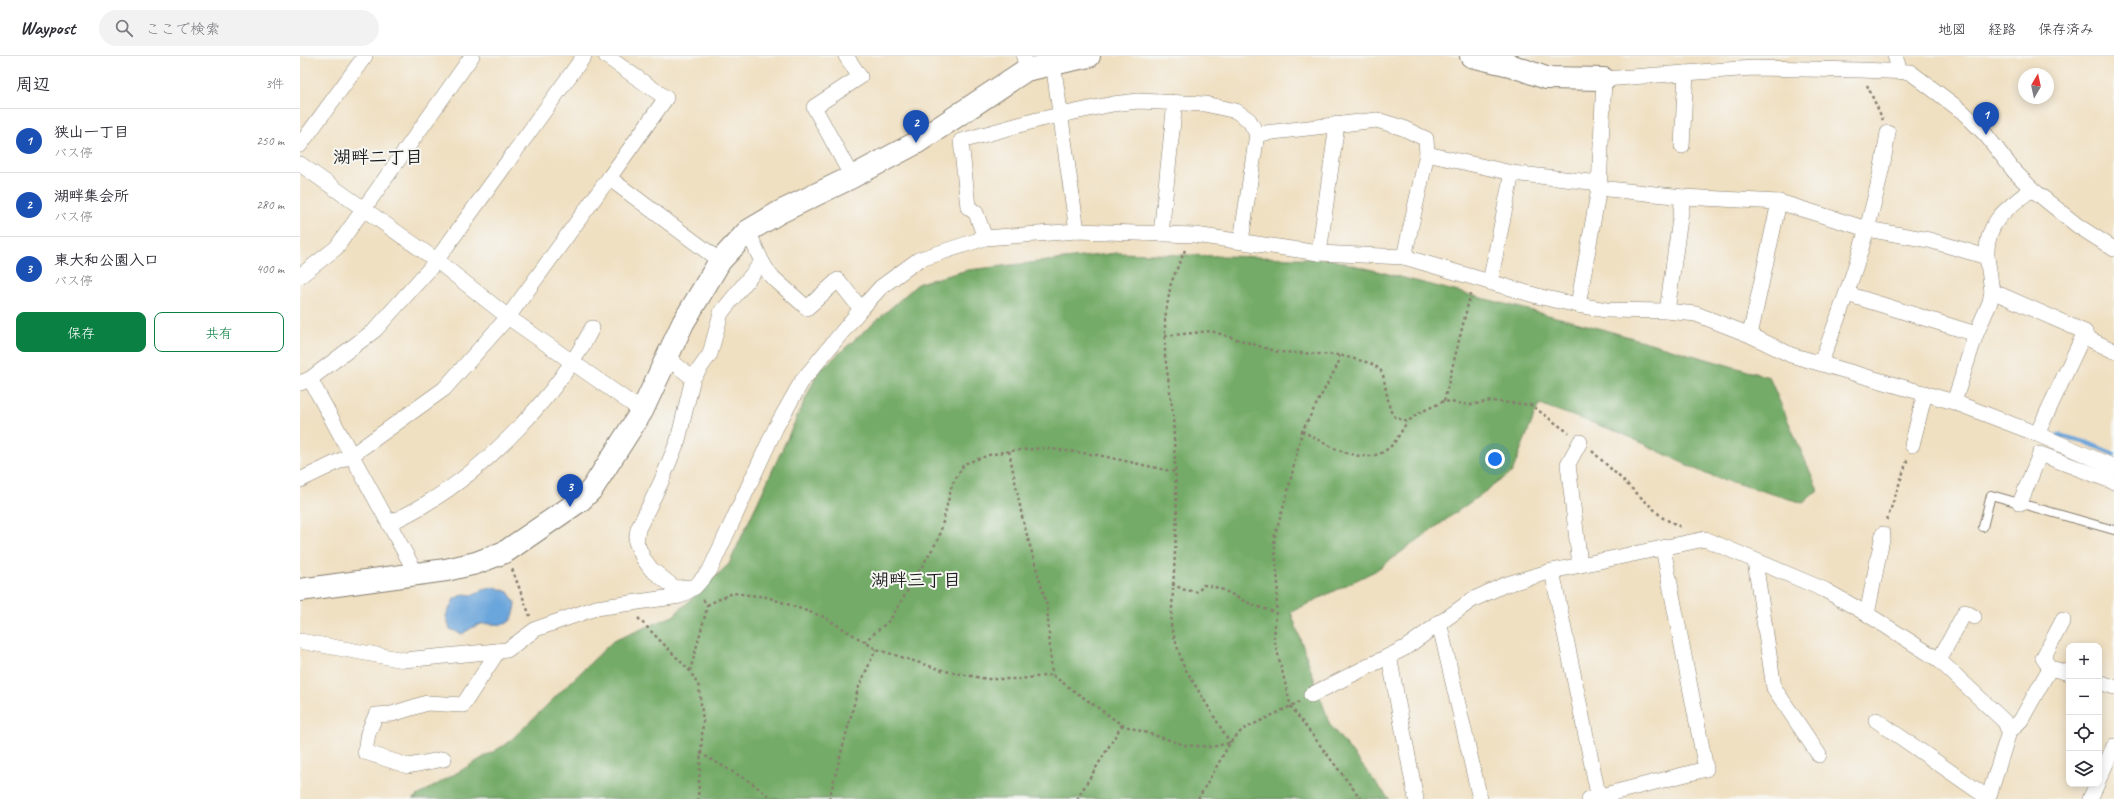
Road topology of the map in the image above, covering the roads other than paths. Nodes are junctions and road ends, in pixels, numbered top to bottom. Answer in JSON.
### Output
{"nodes":[{"id":1,"x":364,"y":56,"type":"edge"},
{"id":2,"x":472,"y":56,"type":"edge"},
{"id":3,"x":584,"y":56,"type":"edge"},
{"id":4,"x":606,"y":56,"type":"edge"},
{"id":5,"x":846,"y":56,"type":"edge"},
{"id":6,"x":1089,"y":56,"type":"edge"},
{"id":7,"x":1471,"y":56,"type":"edge"},
{"id":8,"x":1895,"y":56,"type":"edge"},
{"id":9,"x":1511,"y":61,"type":"edge"},
{"id":10,"x":1753,"y":62,"type":"edge"},
{"id":11,"x":1025,"y":63,"type":"edge"},
{"id":12,"x":1053,"y":63,"type":"junction"},
{"id":13,"x":1900,"y":71,"type":"junction"},
{"id":14,"x":1686,"y":73,"type":"junction"},
{"id":15,"x":1604,"y":78,"type":"junction"},
{"id":16,"x":1176,"y":102,"type":"junction"},
{"id":17,"x":1062,"y":116,"type":"junction"},
{"id":18,"x":1337,"y":124,"type":"junction"},
{"id":19,"x":1888,"y":133,"type":"road end"},
{"id":20,"x":1257,"y":134,"type":"junction"},
{"id":21,"x":300,"y":145,"type":"edge"},
{"id":22,"x":1682,"y":146,"type":"dead end"},
{"id":23,"x":1427,"y":154,"type":"junction"},
{"id":24,"x":300,"y":164,"type":"edge"},
{"id":25,"x":1512,"y":173,"type":"junction"},
{"id":26,"x":852,"y":177,"type":"junction"},
{"id":27,"x":609,"y":178,"type":"junction"},
{"id":28,"x":1599,"y":185,"type":"junction"},
{"id":29,"x":2032,"y":189,"type":"junction"},
{"id":30,"x":1683,"y":197,"type":"junction"},
{"id":31,"x":1779,"y":202,"type":"junction"},
{"id":32,"x":362,"y":208,"type":"junction"},
{"id":33,"x":1867,"y":229,"type":"junction"},
{"id":34,"x":748,"y":231,"type":"junction"},
{"id":35,"x":1077,"y":231,"type":"junction"},
{"id":36,"x":1161,"y":234,"type":"junction"},
{"id":37,"x":985,"y":238,"type":"junction"},
{"id":38,"x":1241,"y":241,"type":"junction"},
{"id":39,"x":2114,"y":249,"type":"edge"},
{"id":40,"x":1319,"y":252,"type":"junction"},
{"id":41,"x":1404,"y":257,"type":"junction"},
{"id":42,"x":1987,"y":257,"type":"junction"},
{"id":43,"x":436,"y":260,"type":"junction"},
{"id":44,"x":720,"y":261,"type":"junction"},
{"id":45,"x":762,"y":262,"type":"junction"},
{"id":46,"x":300,"y":276,"type":"edge"},
{"id":47,"x":1490,"y":282,"type":"junction"},
{"id":48,"x":1992,"y":291,"type":"junction"},
{"id":49,"x":1847,"y":294,"type":"junction"},
{"id":50,"x":1578,"y":305,"type":"junction"},
{"id":51,"x":861,"y":309,"type":"junction"},
{"id":52,"x":1668,"y":311,"type":"junction"},
{"id":53,"x":508,"y":317,"type":"junction"},
{"id":54,"x":592,"y":328,"type":"dead end"},
{"id":55,"x":1976,"y":334,"type":"junction"},
{"id":56,"x":1750,"y":335,"type":"junction"},
{"id":57,"x":2083,"y":336,"type":"junction"},
{"id":58,"x":2114,"y":351,"type":"edge"},
{"id":59,"x":667,"y":358,"type":"junction"},
{"id":60,"x":572,"y":361,"type":"junction"},
{"id":61,"x":1821,"y":362,"type":"junction"},
{"id":62,"x":693,"y":378,"type":"junction"},
{"id":63,"x":305,"y":381,"type":"edge"},
{"id":64,"x":1925,"y":393,"type":"junction"},
{"id":65,"x":1954,"y":402,"type":"junction"},
{"id":66,"x":642,"y":411,"type":"junction"},
{"id":67,"x":2037,"y":434,"type":"junction"},
{"id":68,"x":1580,"y":442,"type":"road end"},
{"id":69,"x":1912,"y":446,"type":"road end"},
{"id":70,"x":352,"y":455,"type":"junction"},
{"id":71,"x":2114,"y":467,"type":"edge"},
{"id":72,"x":300,"y":480,"type":"edge"},
{"id":73,"x":2114,"y":482,"type":"edge"},
{"id":74,"x":2020,"y":503,"type":"junction"},
{"id":75,"x":390,"y":523,"type":"junction"},
{"id":76,"x":1983,"y":527,"type":"dead end"},
{"id":77,"x":2114,"y":530,"type":"edge"},
{"id":78,"x":1883,"y":534,"type":"road end"},
{"id":79,"x":1663,"y":548,"type":"junction"},
{"id":80,"x":1755,"y":561,"type":"junction"},
{"id":81,"x":1580,"y":565,"type":"junction"},
{"id":82,"x":1552,"y":571,"type":"junction"},
{"id":83,"x":417,"y":575,"type":"junction"},
{"id":84,"x":694,"y":587,"type":"junction"},
{"id":85,"x":300,"y":590,"type":"edge"},
{"id":86,"x":1867,"y":614,"type":"junction"},
{"id":87,"x":1974,"y":617,"type":"dead end"},
{"id":88,"x":2063,"y":620,"type":"dead end"},
{"id":89,"x":1439,"y":622,"type":"junction"},
{"id":90,"x":300,"y":641,"type":"edge"},
{"id":91,"x":498,"y":651,"type":"junction"},
{"id":92,"x":1389,"y":656,"type":"junction"},
{"id":93,"x":1939,"y":660,"type":"junction"},
{"id":94,"x":2050,"y":668,"type":"junction"},
{"id":95,"x":2066,"y":672,"type":"edge"},
{"id":96,"x":2102,"y":683,"type":"edge"},
{"id":97,"x":2114,"y":687,"type":"edge"},
{"id":98,"x":1311,"y":695,"type":"road end"},
{"id":99,"x":1876,"y":720,"type":"dead end"},
{"id":100,"x":2009,"y":732,"type":"junction"},
{"id":101,"x":2114,"y":746,"type":"edge"},
{"id":102,"x":1820,"y":755,"type":"dead end"},
{"id":103,"x":444,"y":759,"type":"dead end"},
{"id":104,"x":2102,"y":772,"type":"edge"},
{"id":105,"x":2096,"y":787,"type":"edge"},
{"id":106,"x":1595,"y":798,"type":"edge"},
{"id":107,"x":1416,"y":799,"type":"edge"},
{"id":108,"x":1480,"y":799,"type":"edge"},
{"id":109,"x":1988,"y":799,"type":"edge"},
{"id":110,"x":2090,"y":799,"type":"edge"}],
"edges":[{"from":1,"to":21,"type":"street"},
{"from":2,"to":32,"type":"street"},
{"from":3,"to":43,"type":"street"},
{"from":4,"to":27,"type":"street"},
{"from":5,"to":26,"type":"street"},
{"from":6,"to":12,"type":"street"},
{"from":7,"to":9,"type":"street"},
{"from":8,"to":13,"type":"street"},
{"from":9,"to":15,"type":"street"},
{"from":10,"to":13,"type":"street"},
{"from":10,"to":14,"type":"street"},
{"from":11,"to":12,"type":"street"},
{"from":11,"to":26,"type":"street"},
{"from":12,"to":17,"type":"street"},
{"from":13,"to":29,"type":"street"},
{"from":14,"to":15,"type":"street"},
{"from":14,"to":22,"type":"street"},
{"from":15,"to":28,"type":"street"},
{"from":16,"to":17,"type":"street"},
{"from":16,"to":20,"type":"street"},
{"from":16,"to":36,"type":"street"},
{"from":17,"to":35,"type":"street"},
{"from":17,"to":37,"type":"street"},
{"from":18,"to":20,"type":"street"},
{"from":18,"to":23,"type":"street"},
{"from":18,"to":40,"type":"street"},
{"from":19,"to":33,"type":"street"},
{"from":20,"to":38,"type":"street"},
{"from":23,"to":25,"type":"street"},
{"from":23,"to":41,"type":"street"},
{"from":24,"to":32,"type":"street"},
{"from":25,"to":28,"type":"street"},
{"from":25,"to":47,"type":"street"},
{"from":26,"to":34,"type":"street"},
{"from":27,"to":44,"type":"street"},
{"from":27,"to":53,"type":"street"},
{"from":28,"to":30,"type":"street"},
{"from":28,"to":50,"type":"street"},
{"from":29,"to":39,"type":"street"},
{"from":29,"to":42,"type":"street"},
{"from":30,"to":31,"type":"street"},
{"from":30,"to":52,"type":"street"},
{"from":31,"to":33,"type":"street"},
{"from":31,"to":56,"type":"street"},
{"from":32,"to":43,"type":"street"},
{"from":32,"to":46,"type":"street"},
{"from":33,"to":42,"type":"street"},
{"from":33,"to":49,"type":"street"},
{"from":34,"to":44,"type":"street"},
{"from":34,"to":45,"type":"street"},
{"from":35,"to":36,"type":"street"},
{"from":35,"to":37,"type":"street"},
{"from":36,"to":38,"type":"street"},
{"from":37,"to":51,"type":"street"},
{"from":38,"to":40,"type":"street"},
{"from":40,"to":41,"type":"street"},
{"from":41,"to":47,"type":"street"},
{"from":42,"to":48,"type":"street"},
{"from":43,"to":53,"type":"street"},
{"from":43,"to":63,"type":"street"},
{"from":44,"to":59,"type":"street"},
{"from":45,"to":51,"type":"street"},
{"from":45,"to":62,"type":"street"},
{"from":47,"to":50,"type":"street"},
{"from":48,"to":55,"type":"street"},
{"from":48,"to":57,"type":"street"},
{"from":49,"to":55,"type":"street"},
{"from":49,"to":61,"type":"street"},
{"from":50,"to":52,"type":"street"},
{"from":51,"to":84,"type":"street"},
{"from":52,"to":56,"type":"street"},
{"from":53,"to":60,"type":"street"},
{"from":53,"to":70,"type":"street"},
{"from":54,"to":60,"type":"street"},
{"from":55,"to":65,"type":"street"},
{"from":56,"to":61,"type":"street"},
{"from":57,"to":58,"type":"street"},
{"from":57,"to":67,"type":"street"},
{"from":59,"to":62,"type":"street"},
{"from":59,"to":66,"type":"street"},
{"from":60,"to":66,"type":"street"},
{"from":60,"to":75,"type":"street"},
{"from":61,"to":64,"type":"street"},
{"from":62,"to":84,"type":"street"},
{"from":63,"to":70,"type":"street"},
{"from":64,"to":65,"type":"street"},
{"from":64,"to":69,"type":"street"},
{"from":65,"to":67,"type":"street"},
{"from":66,"to":83,"type":"street"},
{"from":67,"to":71,"type":"street"},
{"from":68,"to":81,"type":"street"},
{"from":70,"to":72,"type":"street"},
{"from":70,"to":75,"type":"street"},
{"from":73,"to":74,"type":"street"},
{"from":74,"to":76,"type":"lane"},
{"from":74,"to":77,"type":"lane"},
{"from":75,"to":83,"type":"street"},
{"from":78,"to":86,"type":"street"},
{"from":79,"to":80,"type":"street"},
{"from":79,"to":81,"type":"street"},
{"from":79,"to":106,"type":"street"},
{"from":80,"to":86,"type":"street"},
{"from":80,"to":102,"type":"street"},
{"from":81,"to":82,"type":"street"},
{"from":82,"to":89,"type":"street"},
{"from":82,"to":106,"type":"street"},
{"from":83,"to":85,"type":"street"},
{"from":84,"to":91,"type":"street"},
{"from":86,"to":93,"type":"street"},
{"from":87,"to":93,"type":"street"},
{"from":88,"to":94,"type":"street"},
{"from":89,"to":92,"type":"street"},
{"from":89,"to":108,"type":"street"},
{"from":90,"to":91,"type":"street"},
{"from":91,"to":103,"type":"street"},
{"from":92,"to":98,"type":"street"},
{"from":92,"to":107,"type":"street"},
{"from":93,"to":100,"type":"street"},
{"from":94,"to":95,"type":"street"},
{"from":94,"to":100,"type":"street"},
{"from":96,"to":97,"type":"street"},
{"from":99,"to":109,"type":"street"},
{"from":100,"to":109,"type":"street"},
{"from":101,"to":104,"type":"street"},
{"from":105,"to":110,"type":"street"}]}
